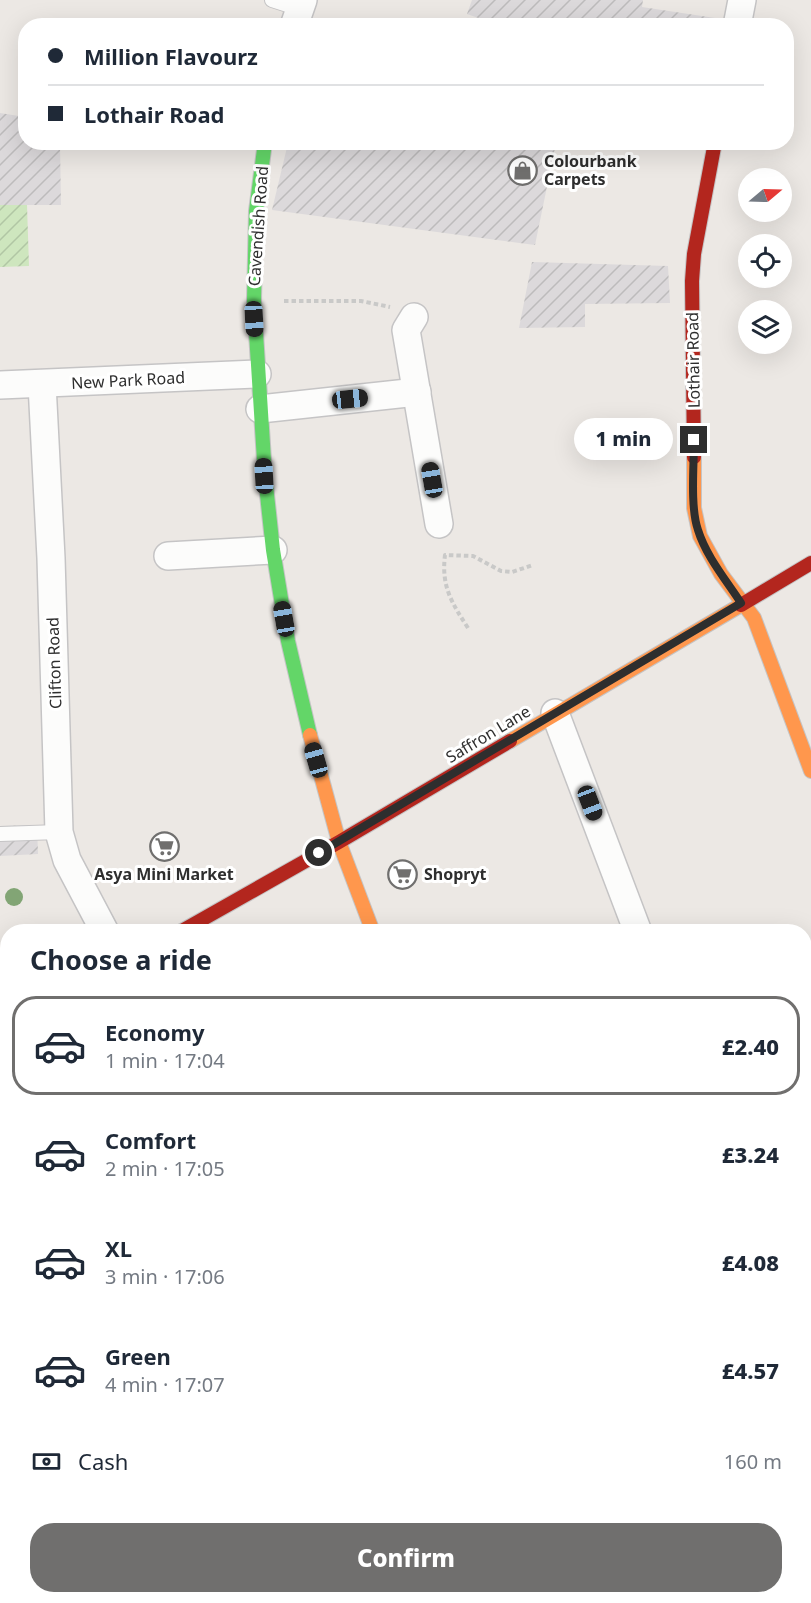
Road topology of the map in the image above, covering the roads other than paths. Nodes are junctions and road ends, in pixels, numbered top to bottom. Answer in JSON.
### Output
{"nodes":[{"id":1,"x":272,"y":0,"type":"edge"},
{"id":2,"x":742,"y":0,"type":"edge"},
{"id":3,"x":299,"y":12,"type":"edge"},
{"id":4,"x":739,"y":18,"type":"edge"},
{"id":5,"x":264,"y":150,"type":"edge"},
{"id":6,"x":714,"y":150,"type":"edge"},
{"id":7,"x":414,"y":317,"type":"road end"},
{"id":8,"x":257,"y":374,"type":"junction"},
{"id":9,"x":42,"y":384,"type":"junction"},
{"id":10,"x":0,"y":385,"type":"edge"},
{"id":11,"x":417,"y":392,"type":"junction"},
{"id":12,"x":260,"y":409,"type":"junction"},
{"id":13,"x":440,"y":524,"type":"dead end"},
{"id":14,"x":273,"y":550,"type":"junction"},
{"id":15,"x":168,"y":556,"type":"dead end"},
{"id":16,"x":811,"y":563,"type":"edge"},
{"id":17,"x":741,"y":603,"type":"junction"},
{"id":18,"x":555,"y":713,"type":"junction"},
{"id":19,"x":811,"y":771,"type":"edge"},
{"id":20,"x":59,"y":832,"type":"junction"},
{"id":21,"x":0,"y":834,"type":"edge"},
{"id":22,"x":339,"y":842,"type":"junction"},
{"id":23,"x":101,"y":924,"type":"edge"},
{"id":24,"x":194,"y":924,"type":"edge"},
{"id":25,"x":370,"y":924,"type":"edge"},
{"id":26,"x":635,"y":924,"type":"edge"}],
"edges":[{"from":1,"to":3,"type":"lane"},
{"from":2,"to":4,"type":"street"},
{"from":5,"to":8,"type":"street","name":"Cavendish Road"},
{"from":6,"to":17,"type":"street","name":"Lothair Road"},
{"from":7,"to":11,"type":"street"},
{"from":8,"to":9,"type":"street","name":"New Park Road"},
{"from":8,"to":12,"type":"street","name":"Cavendish Road"},
{"from":9,"to":10,"type":"street","name":"New Park Road"},
{"from":9,"to":20,"type":"street","name":"Clifton Road"},
{"from":11,"to":12,"type":"street"},
{"from":11,"to":13,"type":"street"},
{"from":12,"to":14,"type":"street","name":"Cavendish Road"},
{"from":14,"to":15,"type":"street"},
{"from":14,"to":22,"type":"street","name":"Cavendish Road"},
{"from":16,"to":17,"type":"street","name":"Saffron Lane"},
{"from":17,"to":18,"type":"street","name":"Saffron Lane"},
{"from":17,"to":19,"type":"street","name":"Lothair Road"},
{"from":18,"to":22,"type":"street","name":"Saffron Lane"},
{"from":18,"to":26,"type":"street"},
{"from":20,"to":21,"type":"lane"},
{"from":20,"to":23,"type":"street","name":"Clifton Road"},
{"from":22,"to":24,"type":"street","name":"Saffron Lane"},
{"from":22,"to":25,"type":"street","name":"Cavendish Road"}]}
